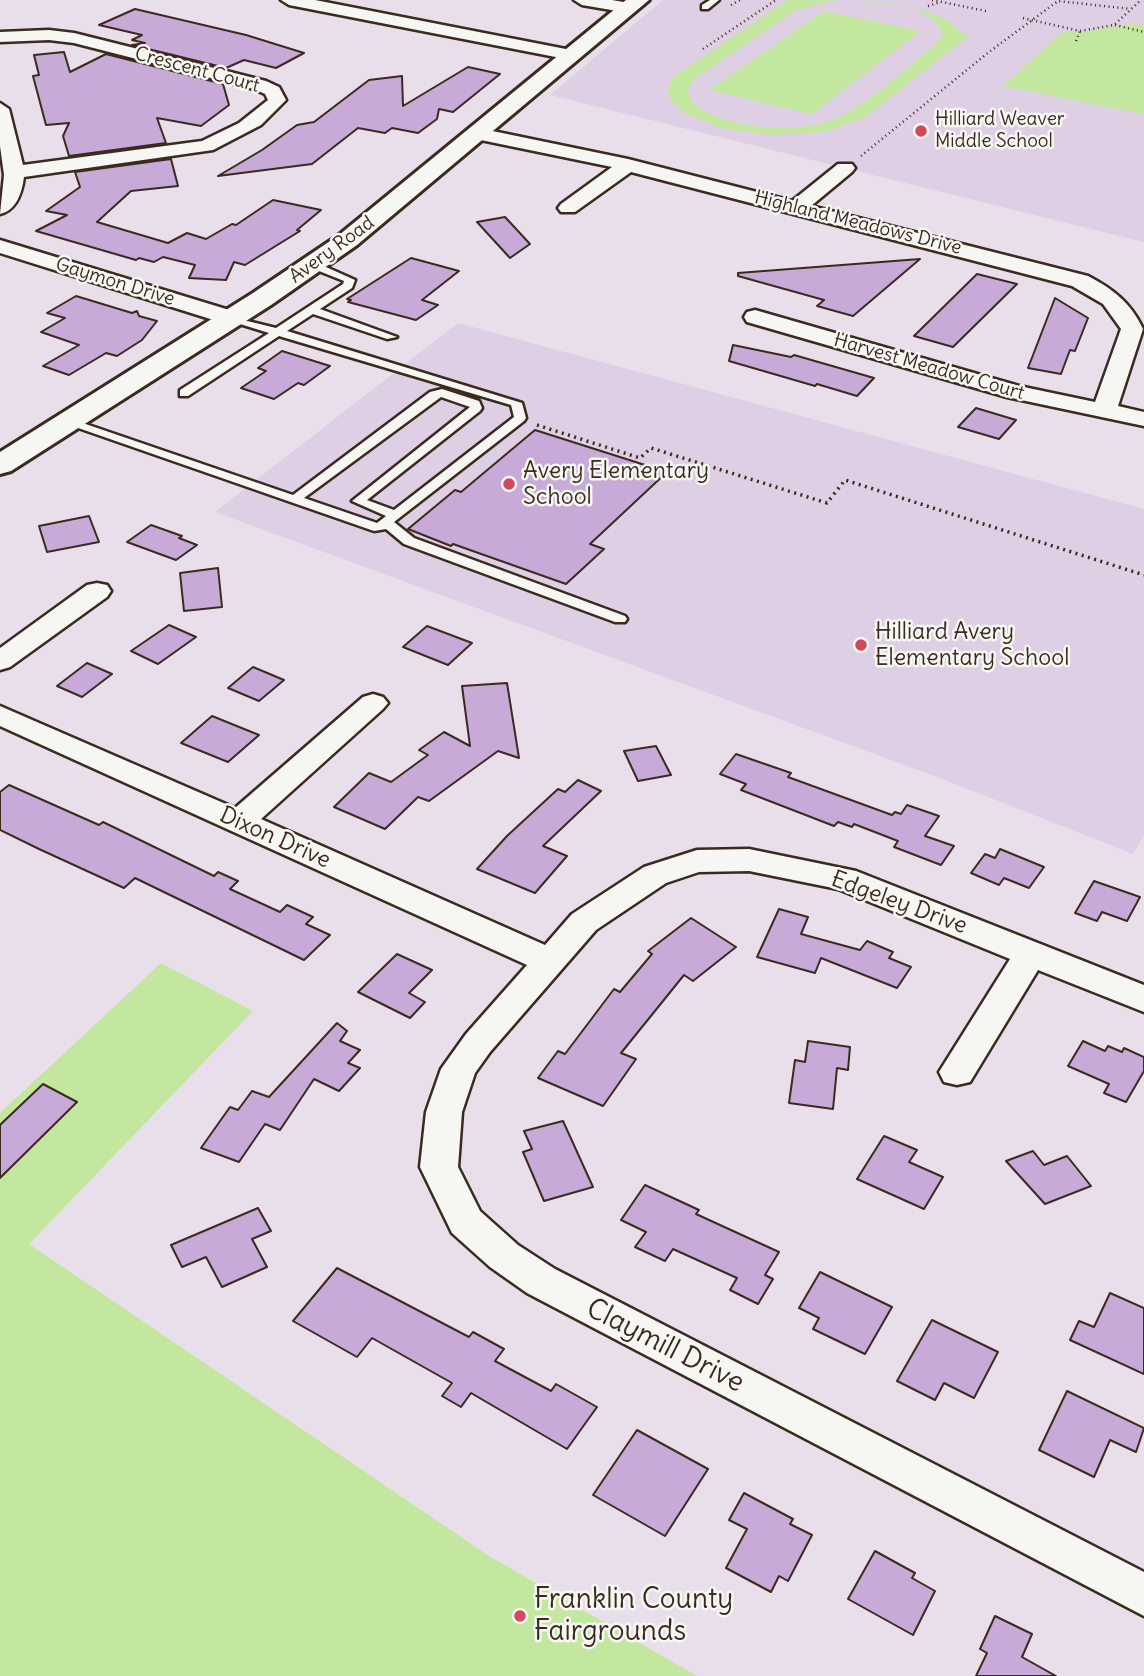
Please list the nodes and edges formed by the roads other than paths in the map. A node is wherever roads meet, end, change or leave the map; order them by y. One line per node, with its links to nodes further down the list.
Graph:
1 (289, 0): 7 (street)
2 (582, 0): 4 (street)
3 (715, 0): 5 (lane)
4 (634, 4): 7 (main road, Avery Road)
5 (705, 7)
6 (0, 37): 12 (street, Crescent Court)
7 (571, 55): 9 (main road, Avery Road)
8 (0, 109): 12 (street)
9 (478, 134): 10 (street, Highland Meadows Drive); 17 (main road, Avery Road)
10 (628, 165): 13 (street, Highland Meadows Drive); 15 (street)
11 (845, 168): 13 (street)
12 (14, 172): 14 (street)
13 (797, 207): 24 (street, Highland Meadows Drive)
14 (0, 208)
15 (568, 208)
16 (0, 246): 20 (street, Gaymon Drive)
17 (313, 265): 18 (lane); 20 (main road, Avery Road)
18 (312, 310): 21 (lane); 22 (lane)
19 (755, 317): 24 (street, Harvest Meadow Court)
20 (231, 318): 21 (lane); 26 (main road, Avery Road)
21 (279, 333): 23 (lane); 29 (lane)
22 (391, 337)
23 (184, 393)
24 (1104, 411): 25 (street, Harvest Meadow Court)
25 (1144, 419)
26 (67, 422): 27 (main road, Avery Road); 28 (lane)
27 (0, 465)
28 (295, 499): 29 (lane); 29 (lane)
29 (391, 519): 31 (lane)
30 (97, 592): 32 (street)
31 (620, 619)
32 (0, 661)
33 (373, 703): 35 (street)
34 (0, 715): 35 (street, Dixon Drive)
35 (239, 822): 37 (street, Dixon Drive)
36 (1031, 954): 37 (street, Edgeley Drive); 38 (street, Edgeley Drive); 39 (street)
37 (550, 961): 40 (street, Claymill Drive)
38 (1144, 999)
39 (957, 1072)
40 (1144, 1595)

